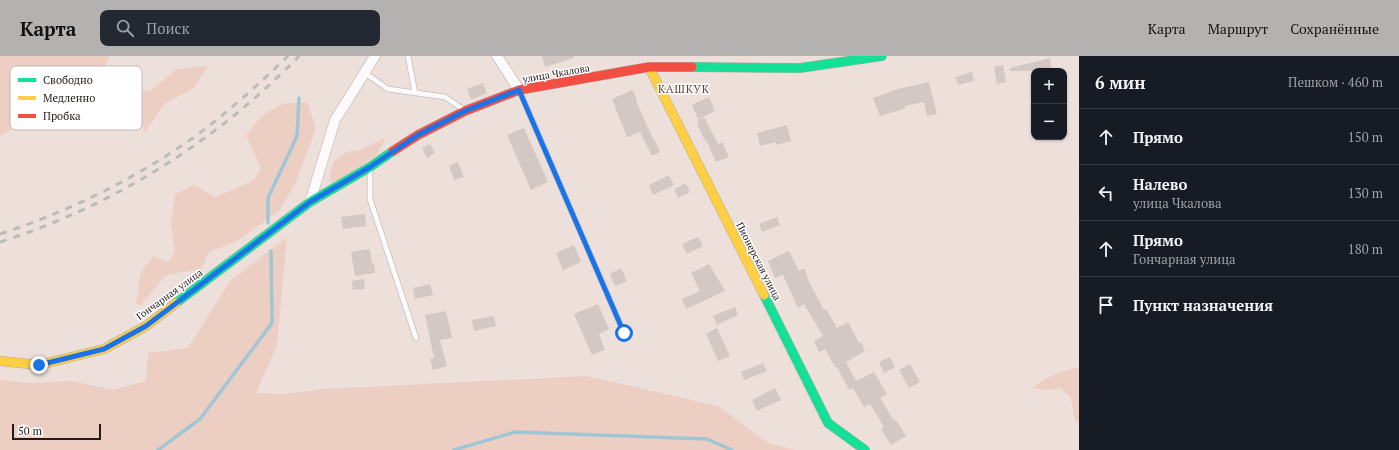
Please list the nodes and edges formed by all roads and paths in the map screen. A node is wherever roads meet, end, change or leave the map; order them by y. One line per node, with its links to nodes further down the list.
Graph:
1 (375, 56): 6 (street)
2 (408, 56): 8 (lane)
3 (497, 56): 7 (street)
4 (882, 56): 5 (street, улица Чкалова)
5 (650, 67): 7 (street, улица Чкалова); 15 (street, Пионерская улица)
6 (365, 73): 8 (lane); 11 (street)
7 (519, 90): 9 (street, улица Чкалова); 12 (lane)
8 (415, 93): 9 (lane)
9 (465, 111): 10 (street, улица Чкалова)
10 (370, 167): 11 (street, улица Чкалова); 13 (lane)
11 (310, 202): 14 (street, Гончарная улица)
12 (624, 333)
13 (416, 338)
14 (0, 361)
15 (865, 450)

